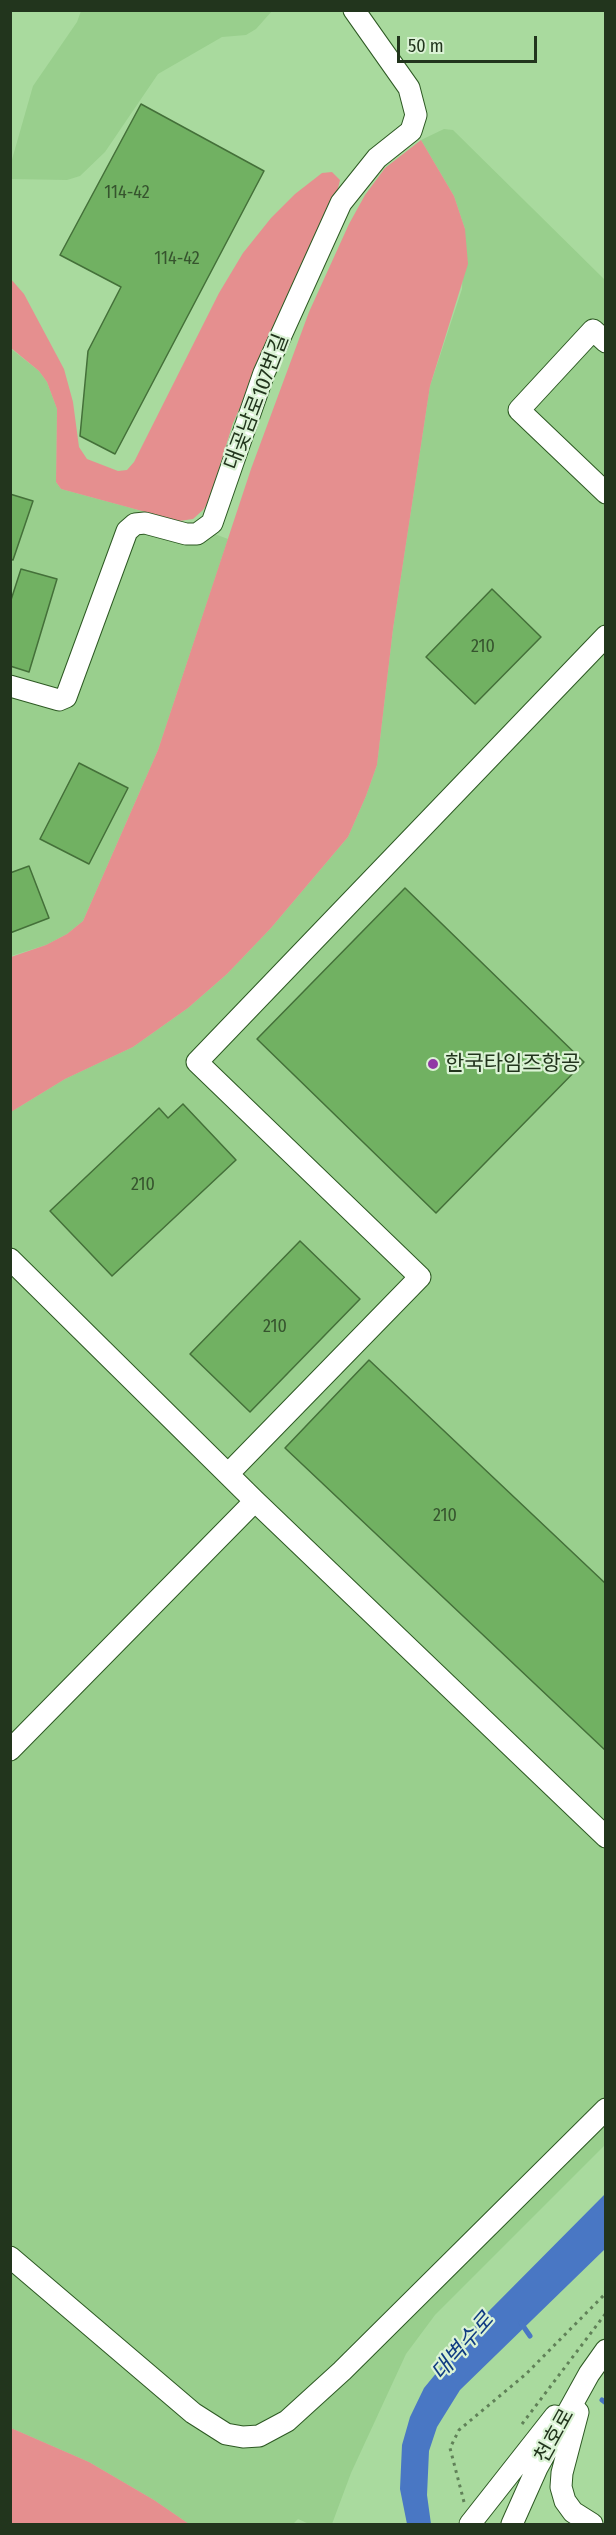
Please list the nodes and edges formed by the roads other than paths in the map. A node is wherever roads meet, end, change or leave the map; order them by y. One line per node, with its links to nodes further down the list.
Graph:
1 (354, 10): 5 (street, 대곶남로107번길)
2 (606, 342): 3 (street)
3 (606, 493)
4 (606, 636): 7 (street)
5 (10, 686)
6 (10, 1259): 7 (street)
7 (228, 1474): 8 (street)
8 (255, 1501): 9 (street); 10 (street)
9 (10, 1749)
10 (606, 1837)
11 (606, 2109): 12 (street)
12 (10, 2257)
13 (606, 2350): 14 (street, 천호로)
14 (589, 2374): 15 (street); 16 (street, 천호로); 17 (street)
15 (467, 2516)
16 (512, 2524)
17 (592, 2524)

